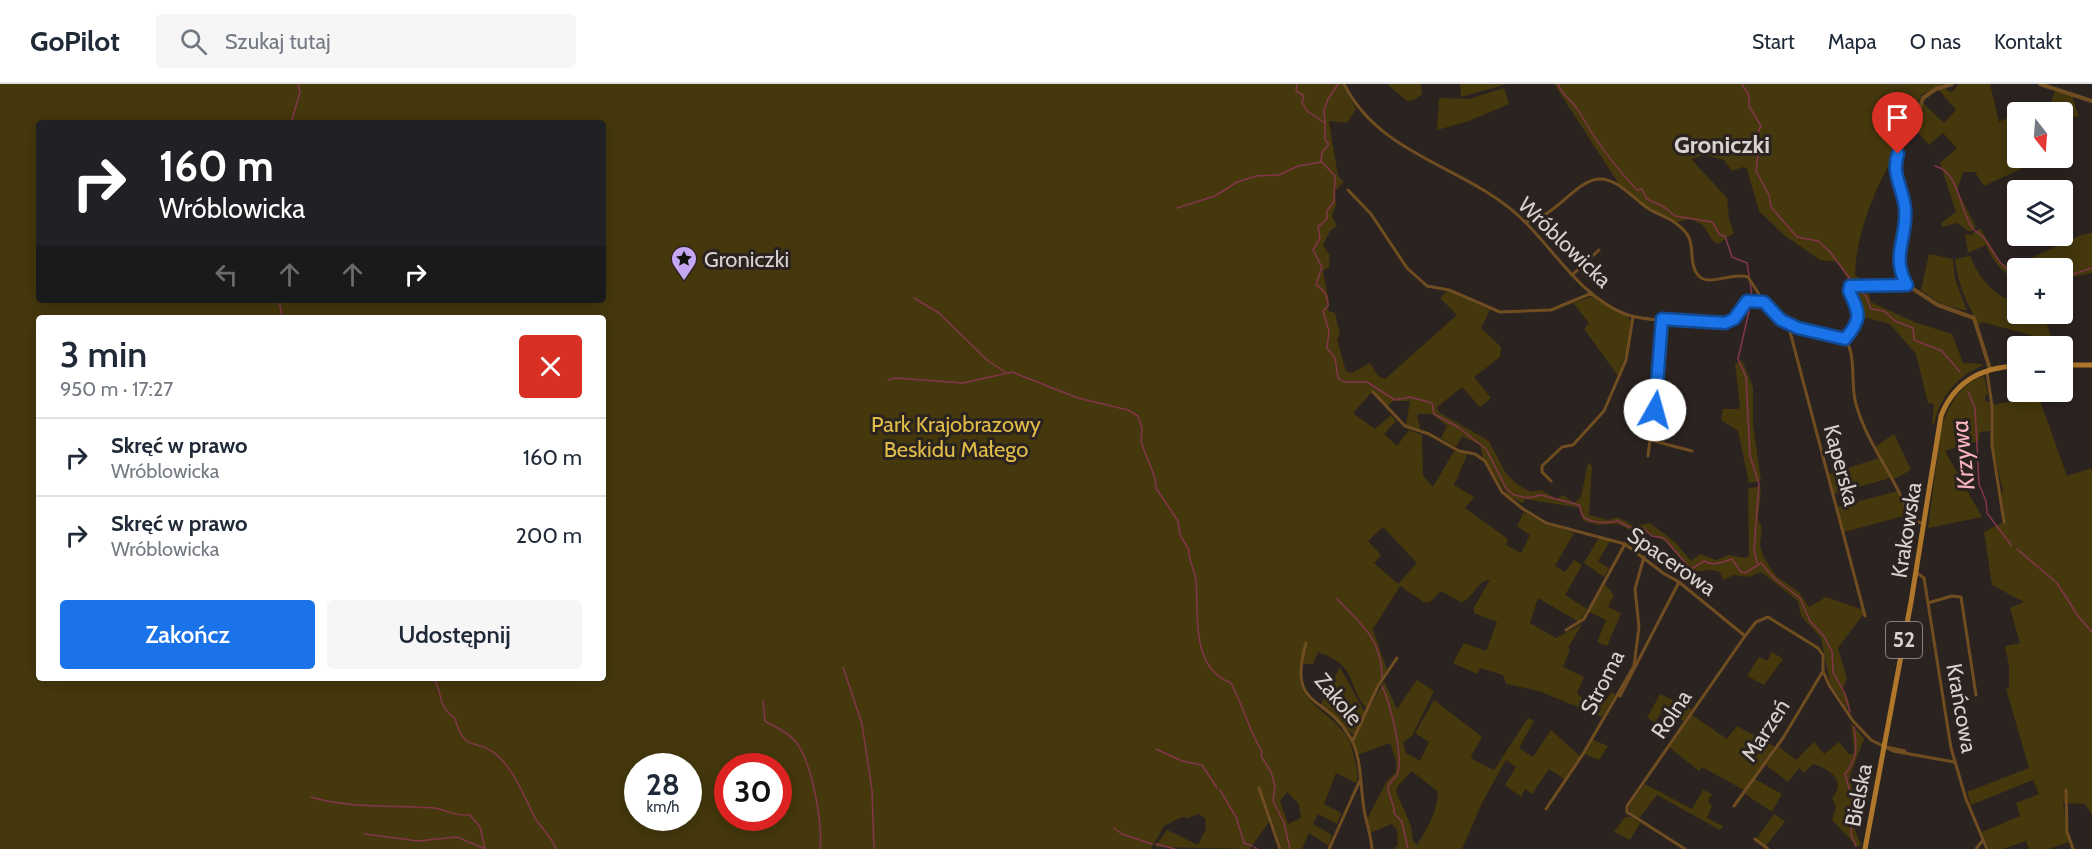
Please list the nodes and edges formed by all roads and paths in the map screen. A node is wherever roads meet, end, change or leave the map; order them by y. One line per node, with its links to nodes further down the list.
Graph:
1 (1344, 84): 6 (street, Wróblowicka)
2 (1952, 84): 9 (street)
3 (2040, 84): 4 (street)
4 (2092, 101)
5 (1348, 190): 10 (street)
6 (1525, 222): 8 (street, Wróblowicka); 11 (street)
7 (1599, 250): 8 (street)
8 (1572, 275): 10 (street, Wróblowicka)
9 (1907, 285): 15 (street); 19 (street)
10 (1592, 293): 12 (street, Wróblowicka)
11 (1764, 302): 13 (street, Wróblowicka); 14 (street)
12 (1633, 317): 13 (street, Wróblowicka); 24 (street)
13 (1662, 319): 21 (street)
14 (1788, 324): 15 (street); 32 (street, Kaperska)
15 (1845, 339): 26 (street)
16 (2092, 365): 17 (main road)
17 (2073, 366)
18 (2007, 367): 19 (main road, Krakowska / 52)
19 (1988, 369): 25 (street); 26 (main road, Krakowska / 52)
20 (1373, 392): 27 (street, Spacerowa)
21 (1650, 440): 22 (street); 23 (street)
22 (1692, 451)
23 (1648, 456)
24 (1551, 481)
25 (2004, 522)
26 (1924, 525): 29 (main road, Krakowska / 52)
27 (1625, 544): 28 (street, Spacerowa); 33 (street)
28 (1644, 557): 30 (street, Spacerowa); 47 (street, Stroma)
29 (1916, 572): 31 (street, Krańcowa); 41 (main road, Krakowska / 52)
30 (1679, 582): 34 (street, Spacerowa); 39 (street)
31 (1928, 603): 38 (street); 42 (street, Krańcowa)
32 (1865, 616)
33 (1566, 630)
34 (1745, 636): 37 (street); 53 (street, Rolna)
35 (1306, 643): 40 (street, Zakole)
36 (1397, 658): 40 (street)
37 (1823, 671): 41 (street); 46 (street, Marzeń)
38 (1976, 695)
39 (1620, 696)
40 (1352, 741): 43 (street)
41 (1884, 747): 42 (street); 55 (main road, Bielska / 52)
42 (1954, 762): 49 (street, Krańcowa)
43 (1361, 778): 51 (street); 52 (street)
44 (1259, 788): 50 (street)
45 (2066, 790): 58 (street)
46 (1734, 806)
47 (1546, 809)
48 (1755, 839): 54 (street)
49 (1983, 840): 56 (street); 57 (street, Krańcowa)
50 (1280, 849)
51 (1329, 849)
52 (1372, 849)
53 (1685, 849)
54 (1768, 849)
55 (1865, 849)
56 (1976, 849)
57 (1987, 849)
58 (2073, 849)

